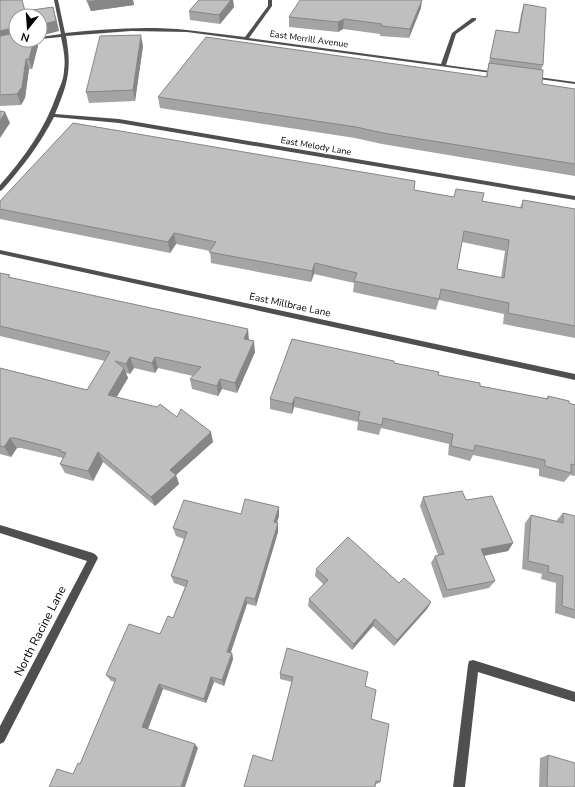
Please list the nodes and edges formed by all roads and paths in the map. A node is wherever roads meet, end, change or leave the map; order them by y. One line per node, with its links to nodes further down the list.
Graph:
1 (56, 0): 4 (street)
2 (270, 0): 6 (street)
3 (474, 19): 7 (street)
4 (63, 35): 5 (street, East Merrill Avenue); 6 (street, East Merrill Avenue); 11 (street)
5 (48, 37)
6 (246, 39): 7 (street, East Merrill Avenue)
7 (443, 65): 8 (street, East Merrill Avenue)
8 (505, 74)
9 (529, 77): 10 (street)
10 (575, 83)
11 (53, 115): 12 (street); 13 (street, East Melody Lane)
12 (0, 189)
13 (575, 198)
14 (0, 252): 15 (street, East Millbrae Lane)
15 (575, 377)
16 (0, 529): 18 (street, North Racine Lane)
17 (575, 697): 19 (street)
18 (0, 738)
19 (459, 787)

